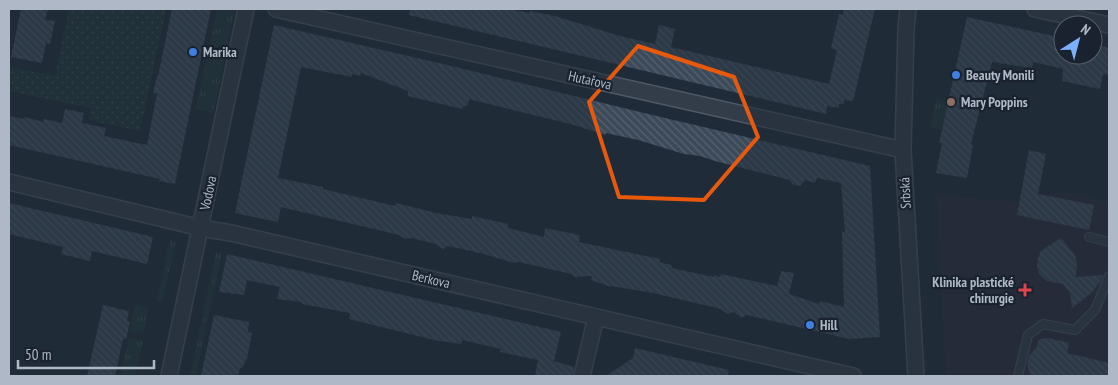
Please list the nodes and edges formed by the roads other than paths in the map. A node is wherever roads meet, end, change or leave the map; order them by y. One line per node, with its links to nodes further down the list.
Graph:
1 (246, 9): 8 (street, Vodova)
2 (276, 9): 6 (street, Hutařova)
3 (908, 9): 6 (street, Srbská)
4 (1035, 9): 5 (street)
5 (1109, 25)
6 (903, 150): 16 (street, Srbská)
7 (9, 182): 8 (street, Berkova)
8 (200, 228): 12 (street, Berkova); 13 (street, Vodova)
9 (1088, 237): 10 (lane)
10 (1109, 242)
11 (1109, 276): 17 (lane)
12 (596, 317): 14 (street); 15 (street, Berkova)
13 (169, 376)
14 (582, 376)
15 (853, 376)
16 (916, 376)
17 (1018, 376)

